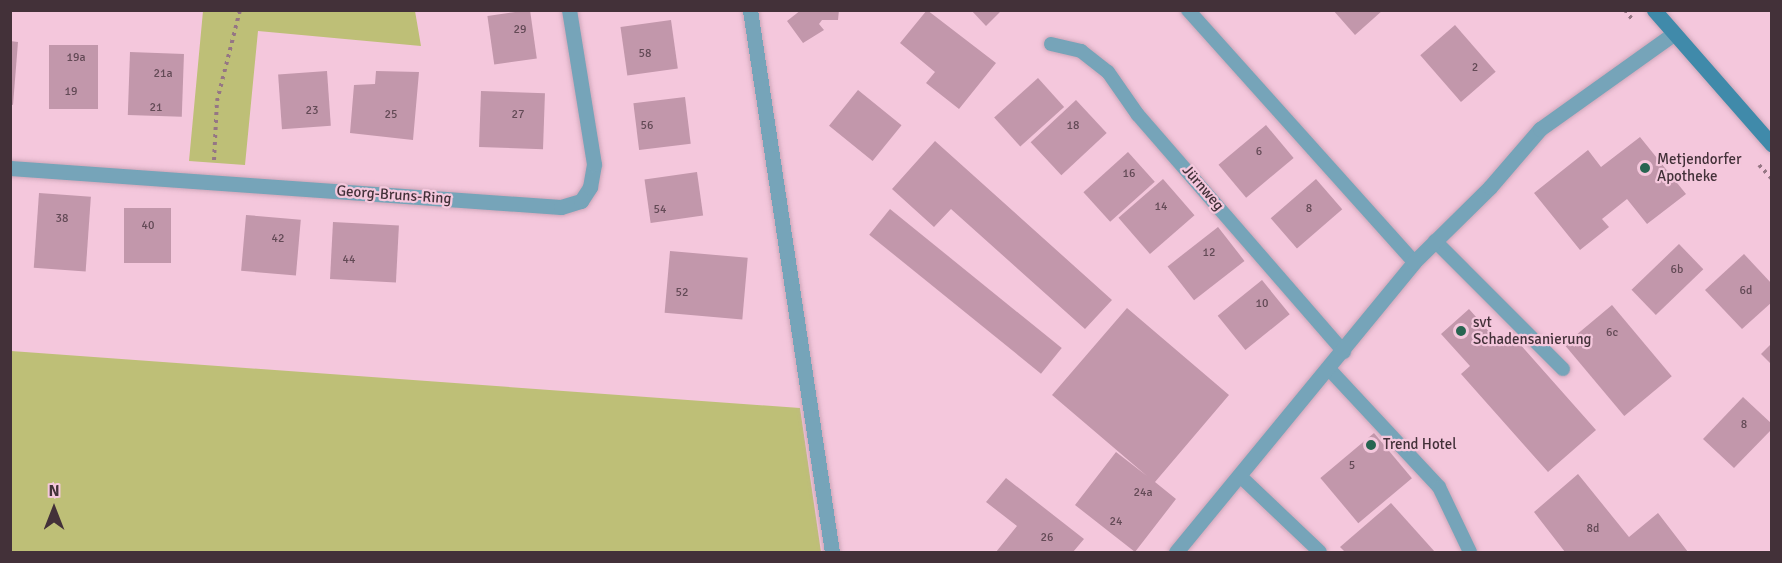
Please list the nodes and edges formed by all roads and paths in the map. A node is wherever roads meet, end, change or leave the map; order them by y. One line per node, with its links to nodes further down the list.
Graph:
1 (240, 10): 10 (path)
2 (569, 10): 10 (street, Georg-Bruns-Ring)
3 (750, 10): 17 (street)
4 (1188, 10): 12 (lane)
5 (1654, 10): 6 (main road)
6 (1673, 34): 8 (main road); 11 (street)
7 (1051, 44): 13 (lane, Jürnweg)
8 (1772, 145)
9 (10, 168): 10 (street, Georg-Bruns-Ring)
10 (213, 182)
11 (1435, 241): 12 (street); 15 (lane)
12 (1414, 262): 13 (street)
13 (1344, 352): 14 (street)
14 (1329, 369): 16 (street); 20 (lane)
15 (1563, 369)
16 (1240, 476): 18 (street); 19 (lane)
17 (832, 552)
18 (1176, 552)
19 (1320, 552)
20 (1470, 552)

